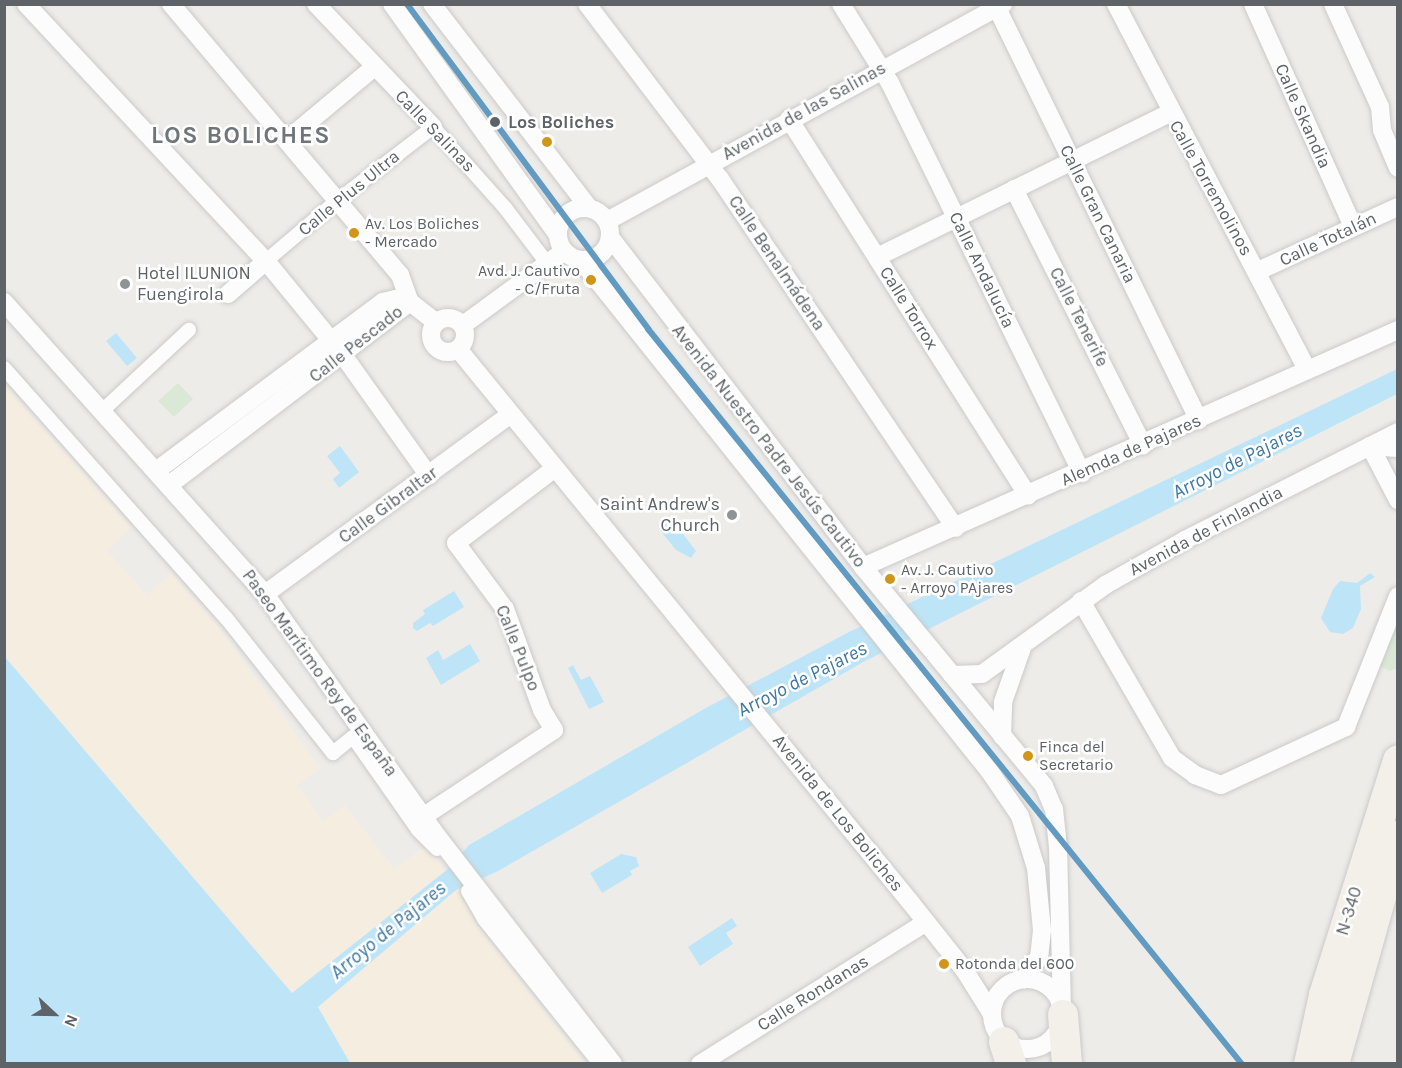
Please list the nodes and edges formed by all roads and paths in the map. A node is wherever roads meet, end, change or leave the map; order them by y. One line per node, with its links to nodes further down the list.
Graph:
1 (26, 4): 31 (street)
2 (171, 4): 17 (street)
3 (316, 4): 12 (street, Calle Salinas)
4 (392, 4): 28 (street)
5 (432, 4): 24 (street)
6 (587, 4): 19 (street, Calle Benalmádena)
7 (841, 4): 13 (street, Calle Andalucía)
8 (1116, 4): 14 (street, Calle Torremolinos)
9 (1253, 4): 26 (street, Calle Skandia)
10 (1333, 4): 20 (street)
11 (1000, 6): 13 (street, Avenida de las Salinas); 18 (street, Calle Gran Canaria)
12 (373, 68): 16 (street, Calle Salinas); 17 (street)
13 (879, 70): 15 (street, Avenida de las Salinas); 25 (street, Calle Andalucía)
14 (1170, 113): 18 (street); 33 (street, Calle Torremolinos)
15 (789, 119): 19 (street, Avenida de las Salinas); 29 (street, Calle Torrox)
16 (434, 127): 22 (street, Calle Plus Ultra); 32 (street, Calle Salinas)
17 (287, 141): 22 (street)
18 (1072, 161): 21 (street); 47 (street, Calle Gran Canaria)
19 (708, 163): 27 (street, Avenida de las Salinas); 59 (street, Calle Benalmádena)
20 (1398, 168)
21 (1014, 189): 25 (street); 49 (street, Calle Tenerife)
22 (338, 200): 31 (street, Calle Plus Ultra); 36 (street)
23 (1398, 207): 26 (street, Calle Totalán)
24 (589, 208): 27 (street); 28 (street)
25 (956, 218): 29 (street); 54 (street, Calle Andalucía)
26 (1353, 227): 33 (street, Calle Totalán)
27 (608, 229): 30 (street); 60 (street, Avenida Nuestro Padre Jesús Cautivo)
28 (561, 243): 30 (street); 32 (street)
29 (877, 257): 57 (street, Calle Torrox)
30 (581, 260): 74 (street, Avenida Nuestro Padre Jesús Cautivo)
31 (266, 261): 34 (street); 41 (street)
32 (547, 263): 38 (street)
33 (1258, 271): 44 (street, Calle Torremolinos)
34 (228, 294)
35 (4, 302): 45 (street, Paseo Marítimo Rey de España)
36 (410, 302): 37 (street); 41 (street, Calle Pescado)
37 (436, 322): 38 (street); 42 (street)
38 (463, 325): 42 (street)
39 (189, 330): 45 (street)
40 (1398, 330): 44 (street, Alemda de Pajares)
41 (338, 348): 53 (street, Calle Pescado); 55 (street); 56 (street, Calle Pescado)
42 (458, 349): 46 (street, Avenida de Los Boliches)
43 (4, 368): 69 (street)
44 (1307, 370): 47 (street, Alemda de Pajares)
45 (102, 411): 53 (street, Paseo Marítimo Rey de España)
46 (510, 415): 52 (street, Avenida de Los Boliches); 55 (street, Calle Gibraltar)
47 (1199, 420): 49 (street, Alemda de Pajares)
48 (1398, 432): 50 (street, Avenida de Finlandia)
49 (1143, 445): 54 (street, Alemda de Pajares)
50 (1370, 446): 51 (street); 58 (street); 63 (street, Avenida de Finlandia)
51 (1398, 448)
52 (554, 469): 68 (street, Calle Pulpo); 72 (street, Avenida de Los Boliches)
53 (156, 471): 56 (street, Paseo Marítimo Rey de España)
54 (1082, 472): 57 (street, Alemda de Pajares)
55 (429, 476): 61 (street, Calle Gibraltar)
56 (169, 485): 61 (street, Paseo Marítimo Rey de España)
57 (1028, 496): 59 (street, Alemda de Pajares)
58 (1398, 500)
59 (955, 528): 60 (street, Alemda de Pajares)
60 (863, 567): 65 (street, Avenida Nuestro Padre Jesús Cautivo)
61 (265, 594): 68 (street, Paseo Marítimo Rey de España)
62 (1398, 596): 63 (street)
63 (1081, 601): 64 (street, Avenida de Finlandia)
64 (1023, 645): 65 (street, Avenida de Finlandia); 66 (street)
65 (952, 675): 66 (street, Avenida Nuestro Padre Jesús Cautivo)
66 (1002, 736): 76 (street, Avenida Nuestro Padre Jesús Cautivo)
67 (1398, 760): 83 (main road, N-340)
68 (424, 816): 69 (street, Paseo Marítimo Rey de España)
69 (431, 834): 71 (street, Paseo Marítimo Rey de España)
70 (1398, 836): 84 (main road, N-340)
71 (484, 903): 79 (street); 80 (street, Paseo Marítimo Rey de España)
72 (926, 922): 73 (street, Avenida de Los Boliches); 81 (street, Calle Rondanas)
73 (965, 971): 75 (street, Avenida de Los Boliches); 77 (street, Avenida de Los Boliches)
74 (1024, 979): 75 (street); 76 (street)
75 (1002, 989): 77 (street)
76 (1062, 1010): 78 (street); 82 (main road)
77 (992, 1014): 78 (street)
78 (1008, 1053)
79 (600, 1064)
80 (613, 1064)
81 (700, 1064)
82 (1067, 1064)
83 (1309, 1064)
84 (1334, 1064)

